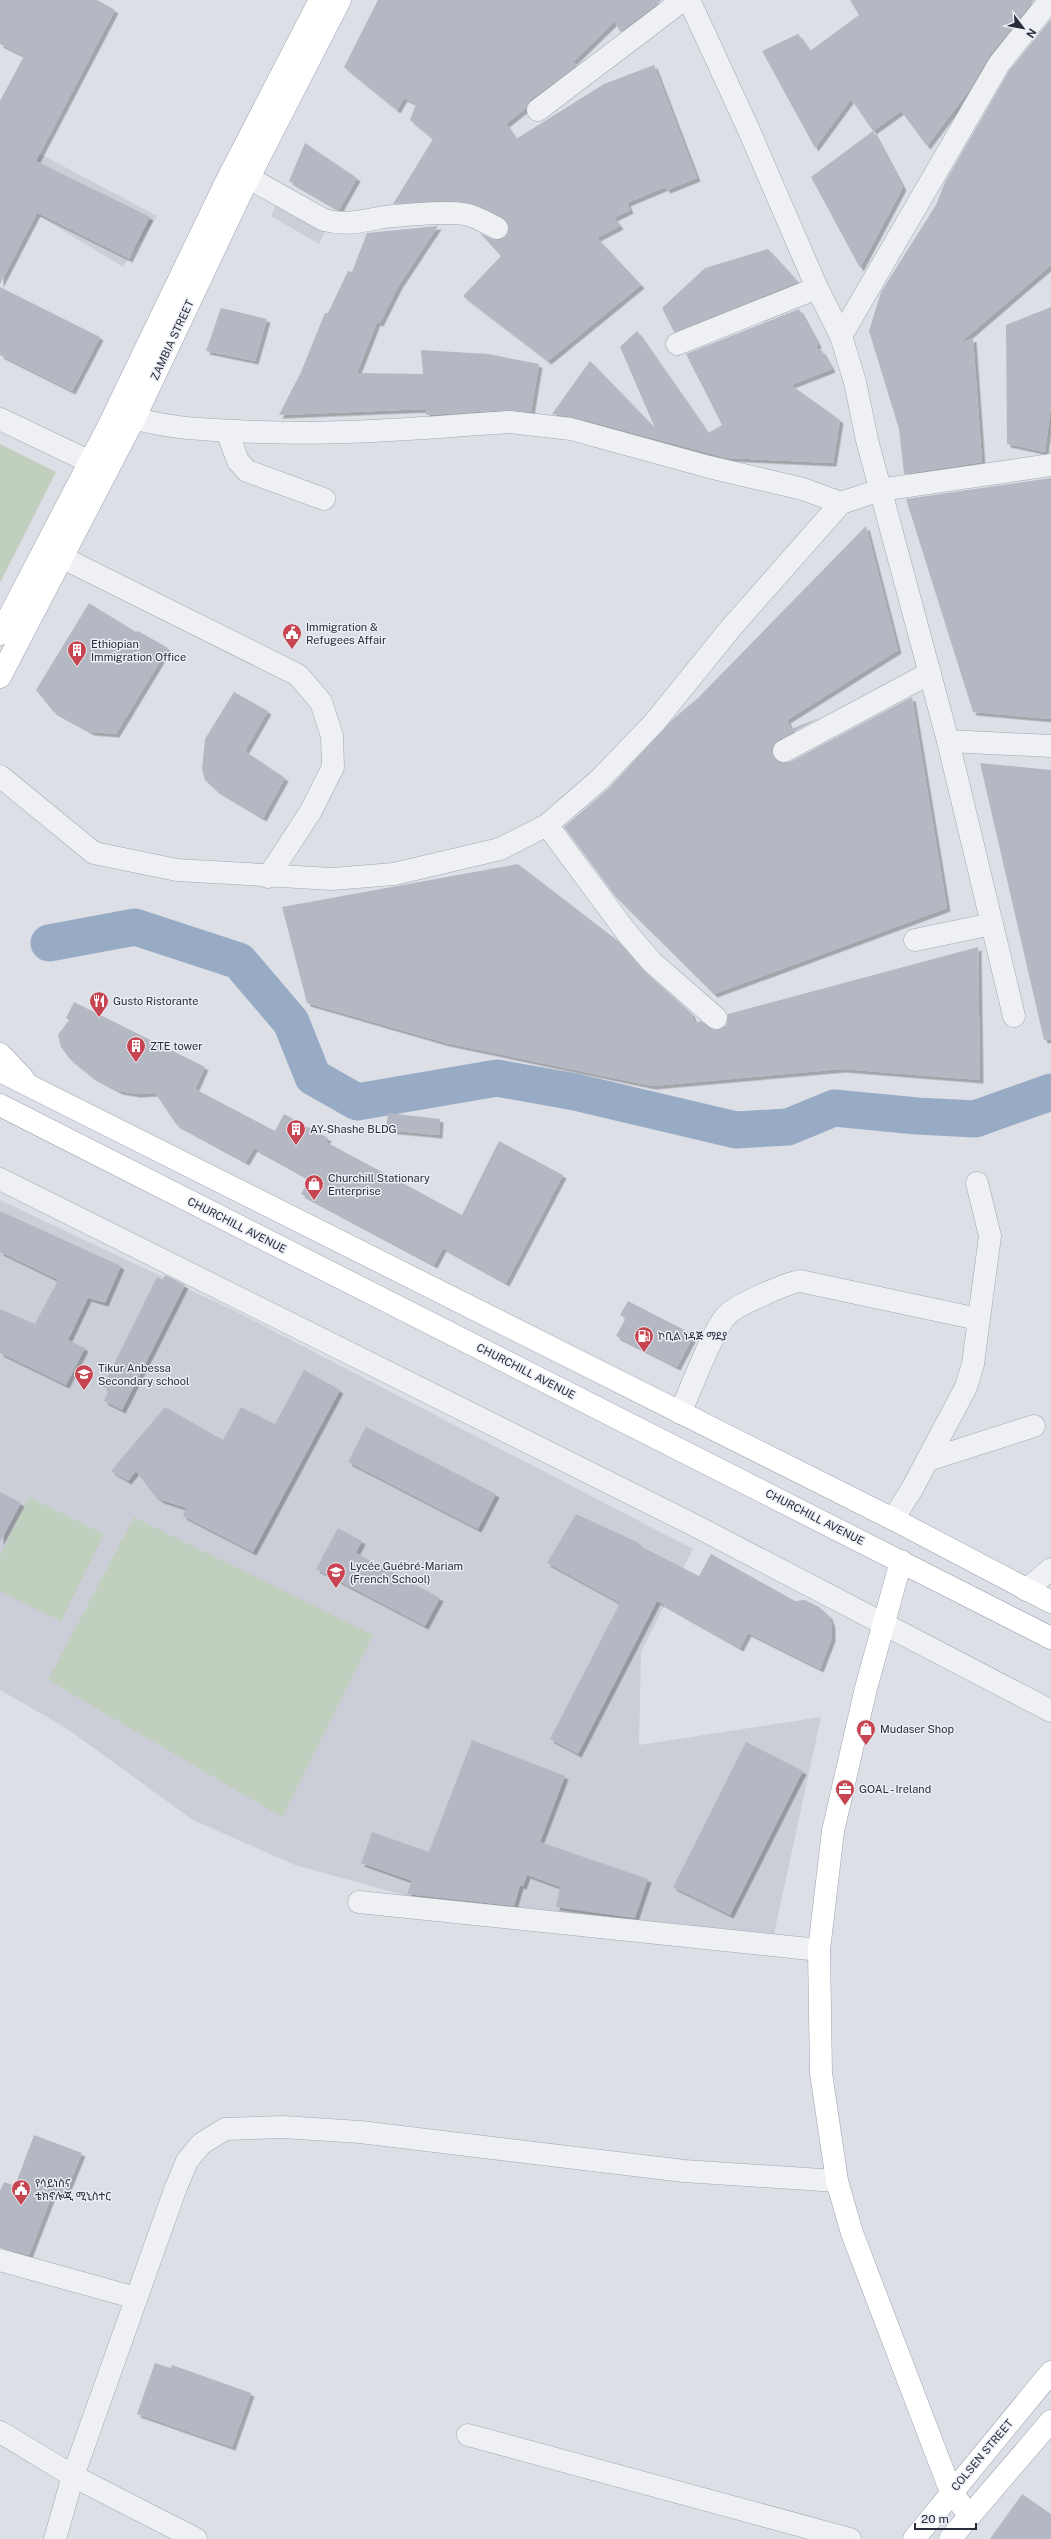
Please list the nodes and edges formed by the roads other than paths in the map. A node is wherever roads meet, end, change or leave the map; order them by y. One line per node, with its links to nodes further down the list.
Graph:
1 (320, 0): 7 (main road, ZAMBIA STREET)
2 (340, 0): 7 (main road, ZAMBIA STREET)
3 (683, 0): 6 (street)
4 (689, 0): 9 (street)
5 (1050, 0): 10 (street)
6 (538, 110)
7 (241, 174): 8 (street); 12 (main road, ZAMBIA STREET)
8 (497, 228)
9 (817, 288): 10 (street); 11 (street)
10 (841, 336): 17 (street)
11 (677, 344)
12 (125, 416): 14 (street); 15 (main road, ZAMBIA STREET)
13 (0, 419): 15 (street)
14 (228, 431): 18 (street); 19 (street)
15 (98, 465): 20 (main road, ZAMBIA STREET)
16 (1051, 465): 17 (street)
17 (880, 490): 19 (street); 22 (street)
18 (324, 499)
19 (842, 503): 28 (street)
20 (54, 552): 21 (main road, ZAMBIA STREET); 23 (main road, ZAMBIA STREET); 29 (street)
21 (0, 634)
22 (930, 673): 24 (street); 26 (street)
23 (0, 677)
24 (948, 741): 25 (street); 30 (street)
25 (1051, 746)
26 (784, 751)
27 (0, 776): 29 (street)
28 (547, 826): 29 (street); 33 (street)
29 (268, 877)
30 (992, 924): 31 (street); 32 (street)
31 (915, 940)
32 (1014, 1016)
33 (716, 1018)
34 (0, 1054): 36 (main road)
35 (0, 1071): 36 (main road)
36 (31, 1087): 41 (main road)
37 (0, 1105): 45 (main road, CHURCHILL AVENUE)
38 (0, 1179): 49 (street)
39 (977, 1183): 40 (street)
40 (978, 1320): 41 (street); 43 (street)
41 (680, 1413): 44 (main road)
42 (1034, 1426): 43 (street)
43 (928, 1460): 44 (street)
44 (893, 1519): 47 (main road)
45 (901, 1561): 49 (main road); 50 (main road, CHURCHILL AVENUE)
46 (1051, 1569): 47 (street)
47 (1026, 1590): 48 (main road)
48 (1051, 1602)
49 (883, 1623): 51 (street); 53 (main road)
50 (1051, 1638)
51 (1051, 1711)
52 (359, 1902): 53 (street)
53 (819, 1950): 54 (main road)
54 (837, 2181): 56 (street); 62 (main road)
55 (0, 2260): 56 (street)
56 (136, 2298): 61 (street)
57 (1051, 2372): 62 (main road, COLSEN STREET)
58 (1051, 2421): 63 (main road)
59 (0, 2432): 61 (street)
60 (468, 2435): 66 (street)
61 (73, 2476): 64 (street); 65 (street)
62 (951, 2492): 63 (main road); 67 (main road, COLSEN STREET)
63 (970, 2516): 68 (main road)
64 (55, 2539)
65 (196, 2539)
66 (850, 2539)
67 (914, 2539)
68 (950, 2539)

